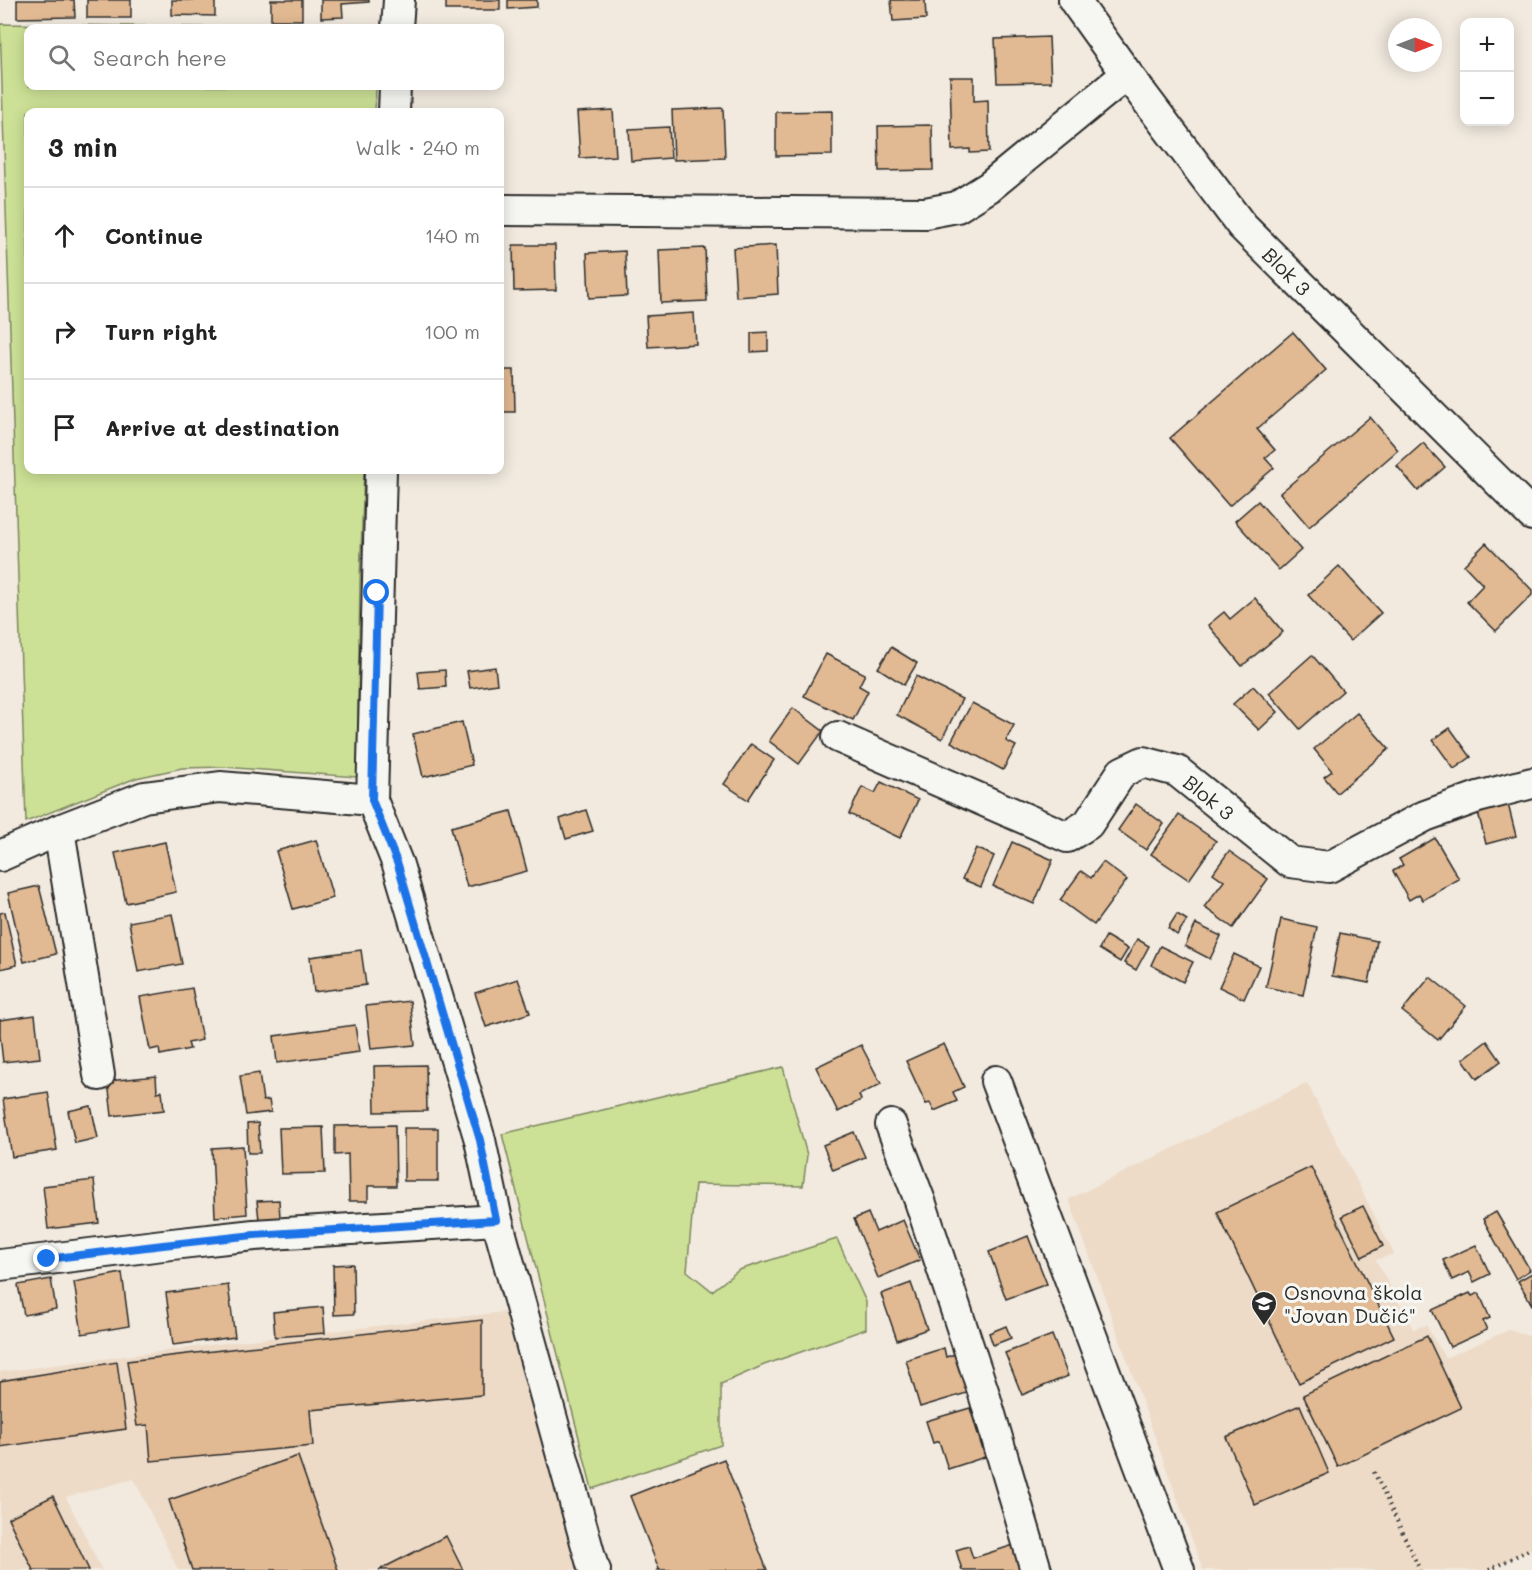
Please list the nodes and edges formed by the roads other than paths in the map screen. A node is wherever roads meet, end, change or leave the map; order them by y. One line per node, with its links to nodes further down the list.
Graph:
1 (399, 0): 3 (street)
2 (1074, 0): 4 (street, Blok 3)
3 (398, 24)
4 (1127, 74): 7 (street); 9 (street, Blok 3)
5 (395, 90): 6 (street)
6 (394, 108)
7 (504, 210)
8 (381, 474): 12 (street)
9 (1532, 515)
10 (838, 737): 11 (street, Blok 3)
11 (1532, 783)
12 (372, 800): 13 (street); 18 (street)
13 (59, 830): 14 (street); 15 (street)
14 (0, 856)
15 (99, 1075)
16 (996, 1081): 22 (street)
17 (891, 1125): 21 (street)
18 (496, 1220): 19 (street); 20 (street)
19 (0, 1265)
20 (595, 1570)
21 (1036, 1570)
22 (1179, 1570)

